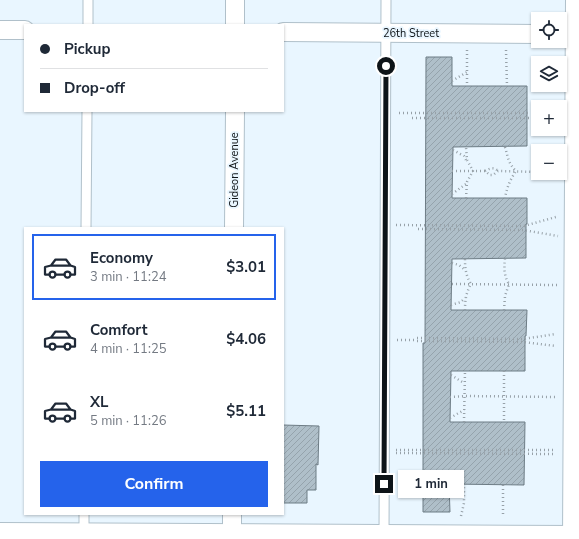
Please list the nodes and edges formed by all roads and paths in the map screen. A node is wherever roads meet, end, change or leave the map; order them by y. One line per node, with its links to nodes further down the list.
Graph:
1 (88, 0): 5 (lane)
2 (235, 0): 6 (street)
3 (386, 0): 10 (lane)
4 (575, 0): 12 (street)
5 (88, 24)
6 (235, 24)
7 (0, 30): 8 (street)
8 (24, 30)
9 (284, 32): 10 (street, 26th Street)
10 (386, 33): 11 (street, 26th Street); 21 (lane)
11 (531, 34)
12 (568, 34): 61 (street)
13 (467, 50): 15 (path)
14 (506, 50): 18 (path)
15 (467, 72): 16 (path); 17 (path)
16 (452, 81)
17 (467, 86)
18 (507, 86)
19 (87, 112): 41 (lane)
20 (235, 112): 42 (street, Gideon Avenue)
21 (385, 113): 22 (path); 40 (lane)
22 (531, 113)
23 (412, 118): 24 (path)
24 (531, 118)
25 (466, 147): 28 (path)
26 (504, 147): 33 (path)
27 (453, 150): 28 (path)
28 (467, 160): 30 (path)
29 (452, 171): 30 (path)
30 (473, 171): 31 (path); 35 (path)
31 (485, 171): 32 (path); 32 (path)
32 (498, 171): 33 (path)
33 (516, 171): 34 (path); 38 (path)
34 (531, 172)
35 (467, 183): 36 (path); 37 (path)
36 (452, 194)
37 (466, 198)
38 (505, 198)
39 (559, 216): 40 (path)
40 (385, 226): 58 (lane)
41 (86, 227)
42 (234, 227)
43 (418, 229): 44 (path)
44 (559, 236)
45 (465, 259): 48 (path)
46 (505, 259): 51 (path)
47 (452, 263): 48 (path)
48 (465, 271): 50 (path)
49 (452, 284): 50 (path)
50 (471, 284): 51 (path); 53 (path)
51 (509, 284): 52 (path); 56 (path)
52 (558, 284)
53 (465, 298): 54 (path); 55 (path)
54 (452, 305)
55 (465, 310)
56 (504, 310)
57 (558, 333): 59 (path)
58 (385, 340): 59 (path); 74 (lane)
59 (417, 340): 60 (path)
60 (558, 346)
61 (576, 367): 78 (street)
62 (465, 371): 65 (path)
63 (504, 371): 68 (path)
64 (451, 375): 65 (path)
65 (465, 383): 66 (path)
66 (465, 396): 67 (path); 68 (path); 70 (path)
67 (450, 397)
68 (504, 397): 69 (path); 73 (path)
69 (557, 397)
70 (464, 410): 71 (path); 72 (path)
71 (450, 418)
72 (464, 422)
73 (504, 422)
74 (384, 451): 75 (path); 87 (lane)
75 (557, 452)
76 (464, 484): 80 (path)
77 (503, 485): 83 (path)
78 (576, 485): 88 (street)
79 (449, 487): 80 (path)
80 (464, 494): 82 (path)
81 (232, 515): 86 (street)
82 (461, 516)
83 (503, 516)
84 (84, 529): 85 (street); 86 (street)
85 (0, 534)
86 (232, 537): 87 (street)
87 (384, 538): 88 (street)
88 (574, 538)

